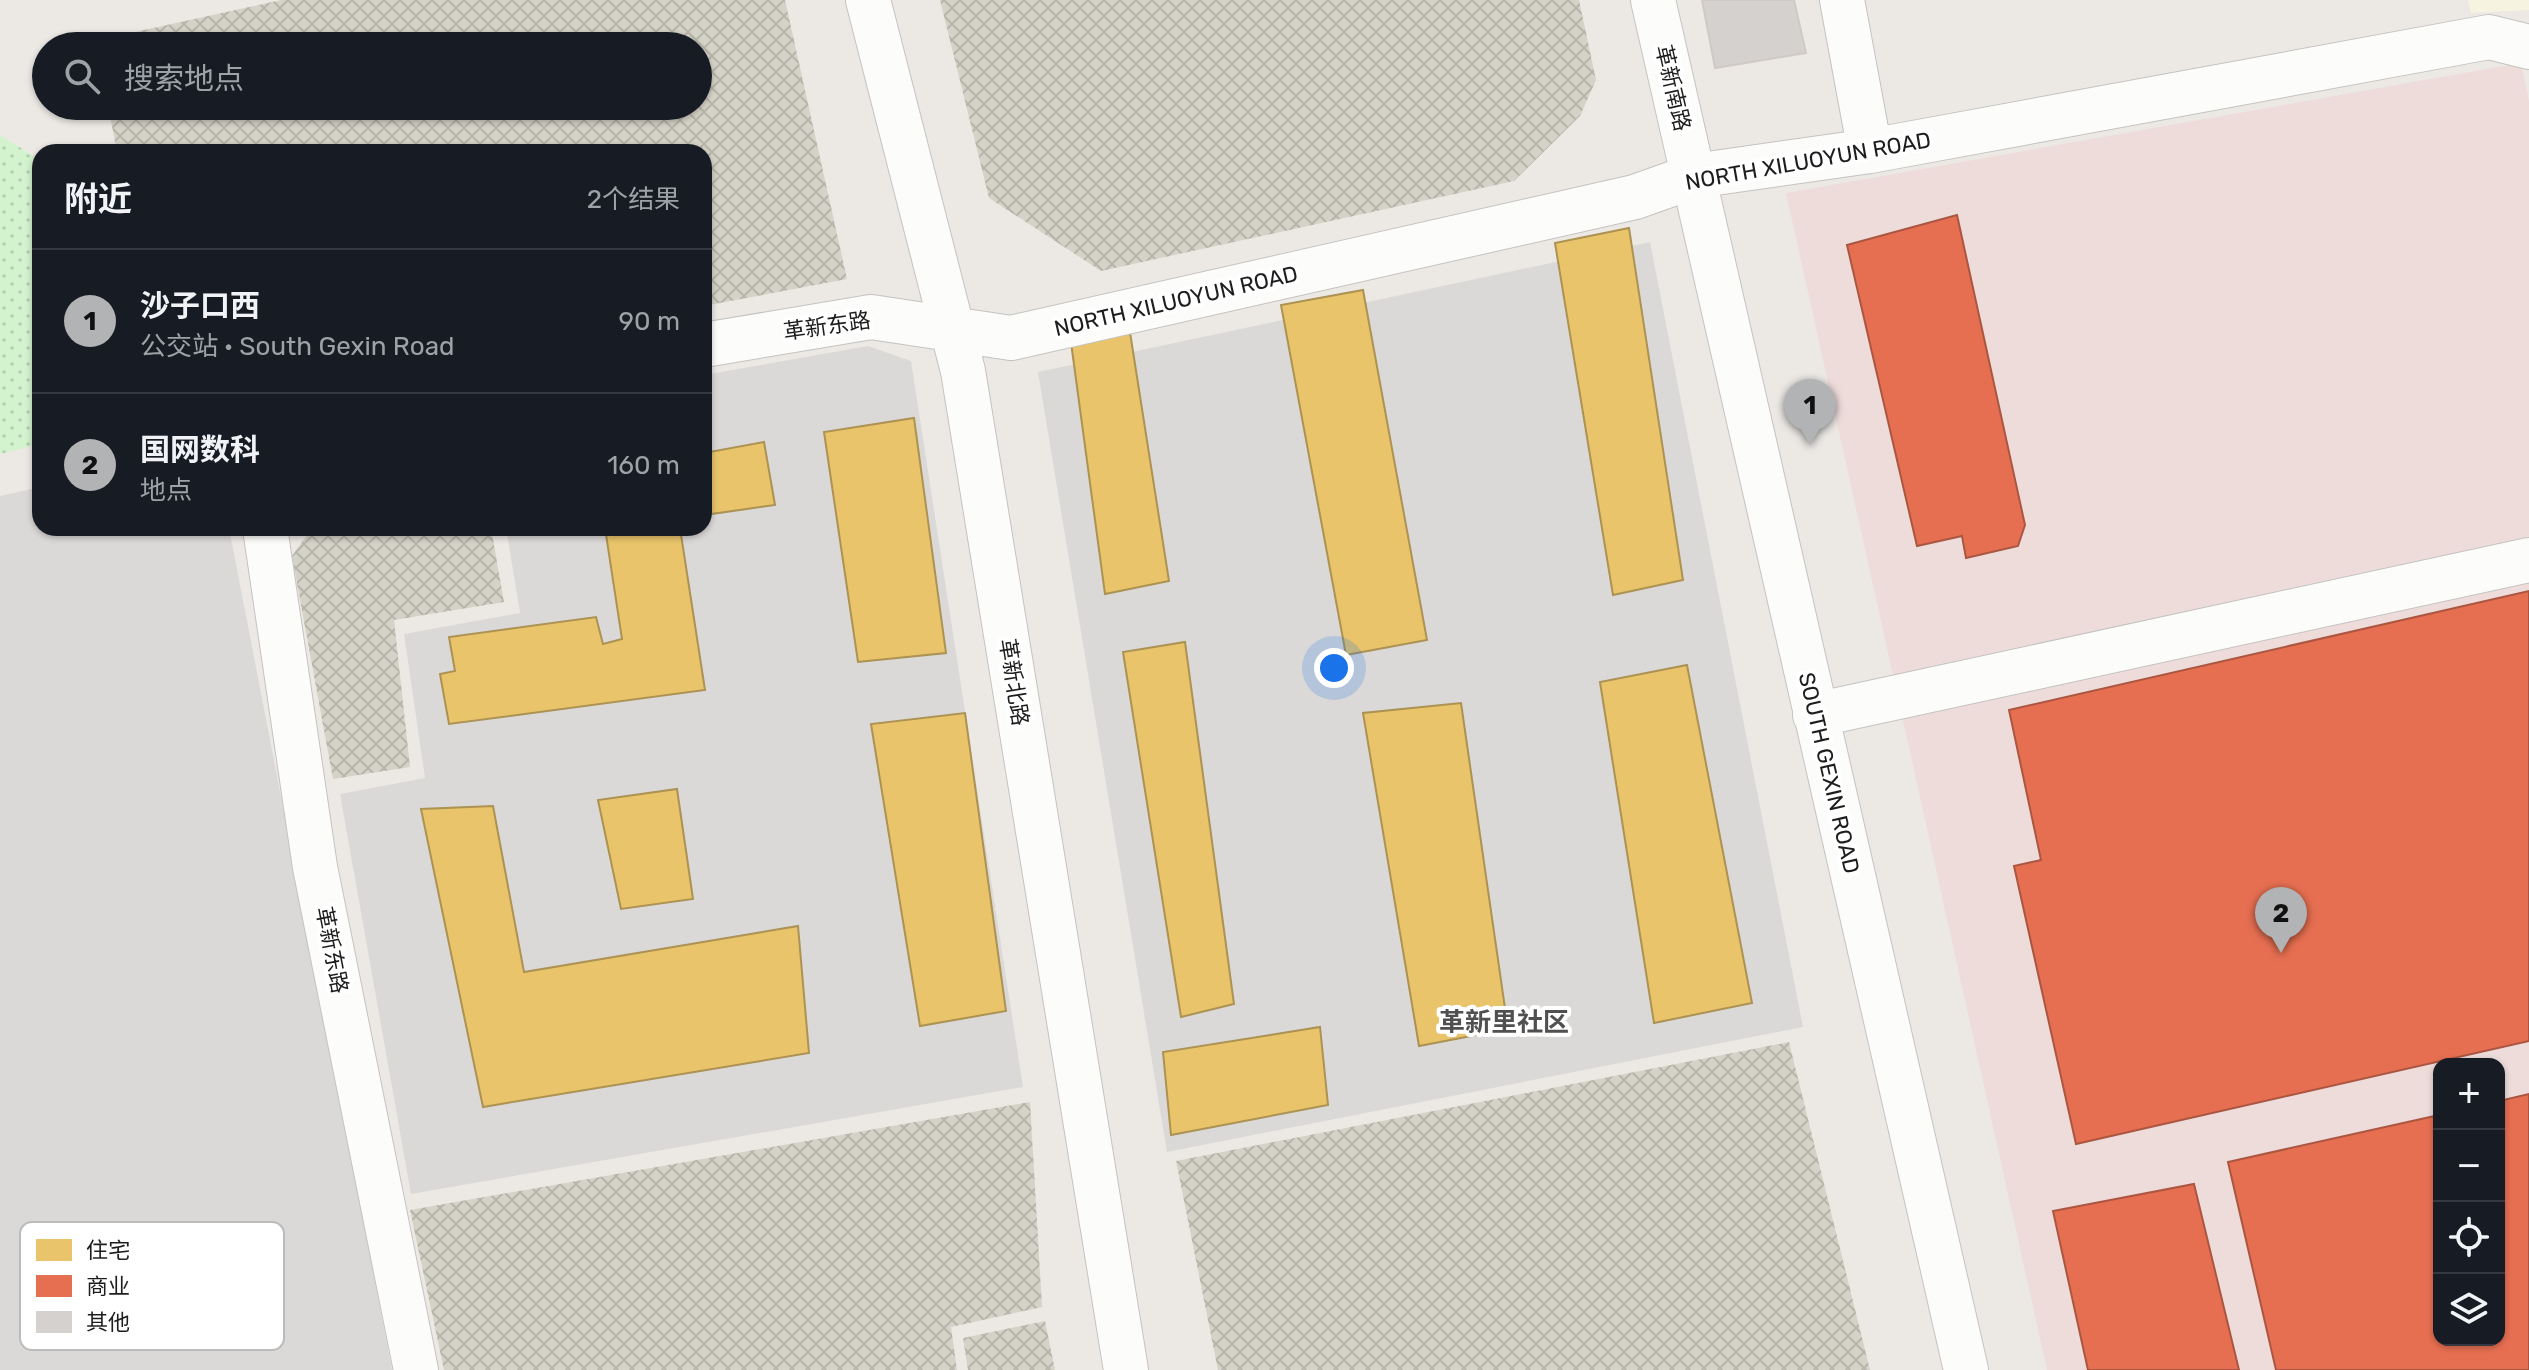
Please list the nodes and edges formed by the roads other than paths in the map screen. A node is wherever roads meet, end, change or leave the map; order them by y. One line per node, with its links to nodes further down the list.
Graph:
1 (868, 0): 7 (street, 革新北路)
2 (1653, 0): 6 (street, 革新南路)
3 (1842, 0): 5 (street)
4 (2529, 47): 5 (street, NORTH XILUOYUN ROAD)
5 (1870, 151): 6 (street, NORTH XILUOYUN ROAD)
6 (1694, 176): 7 (street, NORTH XILUOYUN ROAD); 11 (street, SOUTH GEXIN ROAD)
7 (950, 329): 8 (street, 革新东路); 13 (street, 革新北路)
8 (712, 344)
9 (266, 536): 12 (street, 革新东路)
10 (2529, 560): 11 (street)
11 (1815, 715): 14 (street, SOUTH GEXIN ROAD)
12 (416, 1370)
13 (1126, 1370)
14 (1966, 1370)

